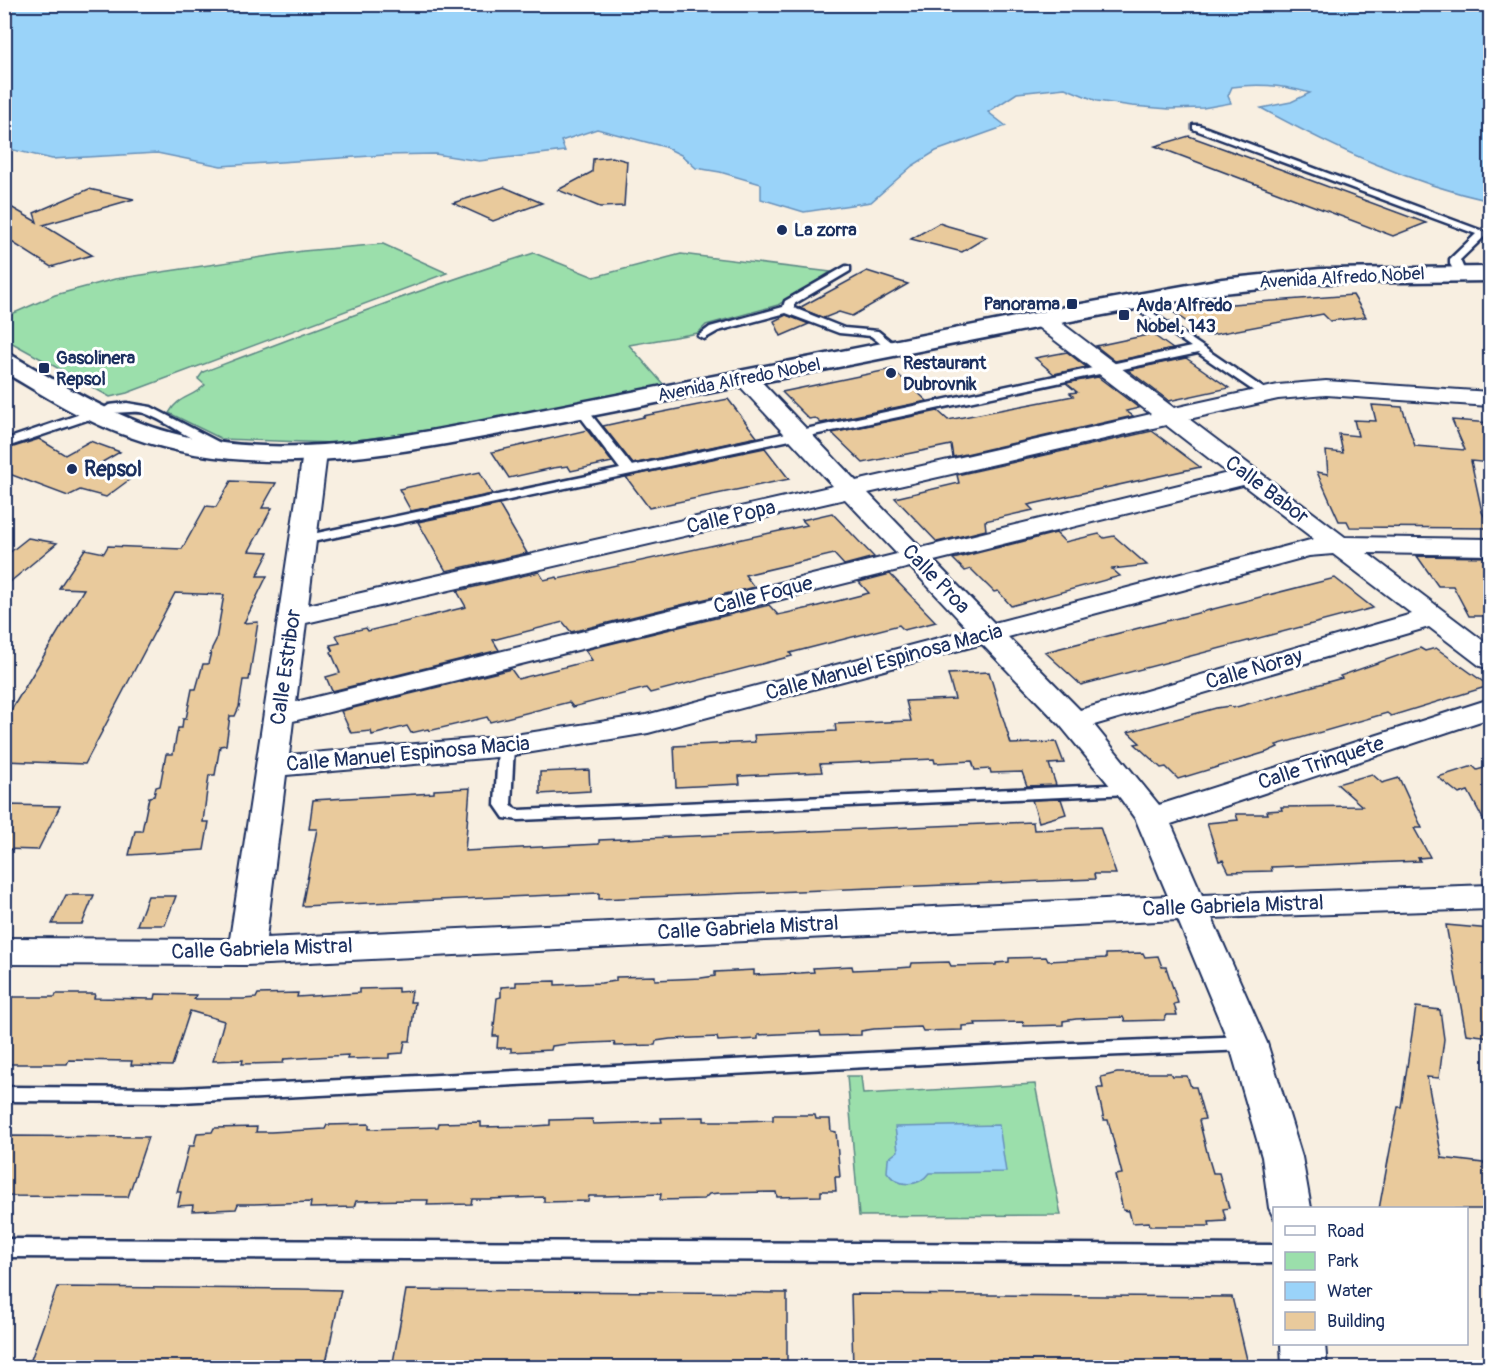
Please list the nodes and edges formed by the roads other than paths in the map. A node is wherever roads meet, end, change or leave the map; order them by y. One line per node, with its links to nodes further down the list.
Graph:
1 (1196, 127): 3 (lane)
2 (846, 269): 6 (lane)
3 (1461, 274): 4 (main road, Avenida Alfredo Nobel); 5 (main road, Avenida Alfredo Nobel)
4 (1491, 274)
5 (1134, 303): 7 (main road, Avenida Alfredo Nobel); 9 (lane)
6 (788, 309): 8 (lane); 10 (lane)
7 (1043, 321): 10 (main road, Avenida Alfredo Nobel); 12 (street, Calle Babor)
8 (704, 336)
9 (1199, 349): 12 (lane); 14 (lane)
10 (895, 350): 13 (main road, Avenida Alfredo Nobel)
11 (4, 361): 16 (main road, Avenida Alfredo Nobel)
12 (1106, 369): 18 (street, Calle Babor); 19 (lane)
13 (746, 379): 17 (main road, Avenida Alfredo Nobel); 19 (street, Calle Proa)
14 (1265, 394): 15 (street, Calle Popa); 18 (street, Calle Popa)
15 (1491, 399)
16 (102, 411): 20 (lane); 21 (main road, Avenida Alfredo Nobel)
17 (582, 411): 21 (main road, Avenida Alfredo Nobel); 22 (lane)
18 (1169, 416): 23 (street, Calle Babor); 24 (street, Calle Popa)
19 (798, 434): 22 (lane); 24 (street, Calle Proa)
20 (4, 444)
21 (315, 453): 25 (street, Calle Estribor)
22 (628, 470): 25 (lane)
23 (1247, 476): 26 (street, Calle Babor); 28 (street, Calle Foque)
24 (850, 489): 28 (street, Calle Proa); 29 (street, Calle Popa)
25 (303, 540): 29 (street, Calle Estribor)
26 (1338, 545): 27 (street, Calle Manuel Espinosa Macia); 30 (street, Calle Babor); 31 (street, Calle Manuel Espinosa Macia)
27 (1491, 547)
28 (914, 557): 31 (street, Calle Proa); 34 (street, Calle Foque)
29 (293, 617): 34 (street, Calle Estribor)
30 (1433, 617): 32 (street, Calle Babor); 35 (street, Calle Noray)
31 (989, 634): 35 (street, Calle Proa); 36 (street, Calle Manuel Espinosa Macia)
32 (1491, 660)
33 (1491, 708): 39 (street, Calle Trinquete)
34 (279, 715): 37 (street, Calle Estribor)
35 (1075, 721): 38 (street, Calle Proa)
36 (506, 747): 37 (street, Calle Manuel Espinosa Macia); 38 (lane)
37 (272, 766): 43 (street, Calle Estribor)
38 (1131, 789): 39 (street, Calle Proa)
39 (1152, 819): 41 (street, Calle Proa)
40 (1491, 897): 41 (street, Calle Gabriela Mistral)
41 (1189, 907): 43 (street, Calle Gabriela Mistral); 44 (street, Calle Proa)
42 (4, 951): 43 (street, Calle Gabriela Mistral)
43 (246, 952)
44 (1248, 1043): 45 (lane); 46 (street, Calle Proa)
45 (4, 1094)
46 (1290, 1207)
47 (4, 1248): 48 (lane)
48 (1273, 1254)
49 (1303, 1345): 50 (street)
50 (1305, 1368)

